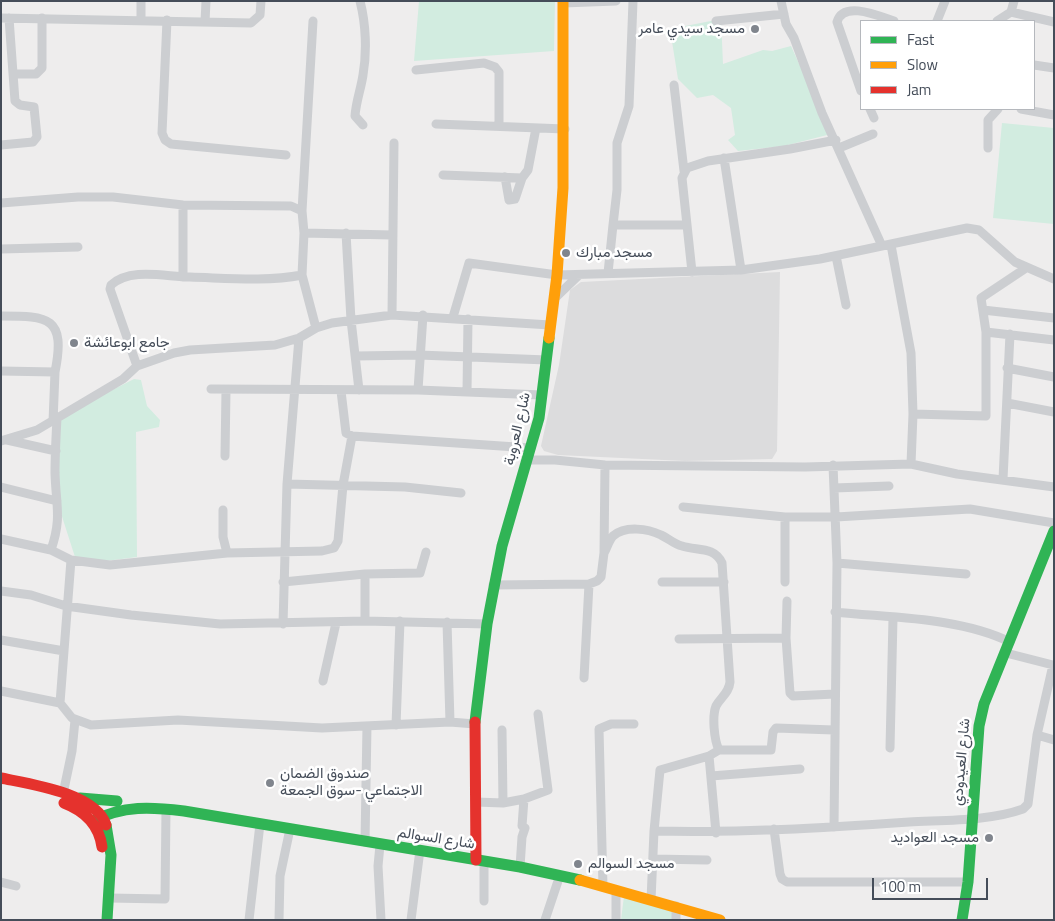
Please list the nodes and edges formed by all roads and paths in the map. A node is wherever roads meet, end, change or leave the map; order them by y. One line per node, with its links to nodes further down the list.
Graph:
1 (141, 1): 15 (street)
2 (206, 1): 22 (street)
3 (261, 1): 22 (street)
4 (360, 1): 36 (street)
5 (616, 1): 10 (street)
6 (633, 1): 54 (street)
7 (781, 1): 12 (street)
8 (945, 1): 19 (street)
9 (1014, 1): 11 (street)
10 (563, 2): 39 (street, شارع العروبة)
11 (1011, 12): 20 (street); 23 (street)
12 (784, 14): 17 (street); 42 (street)
13 (5, 18): 14 (street); 27 (street)
14 (42, 18): 15 (street); 27 (street)
15 (140, 19): 16 (street)
16 (167, 20): 22 (street); 45 (street)
17 (716, 20)
18 (891, 20): 29 (street)
19 (937, 20)
20 (999, 20)
21 (313, 21): 53 (street)
22 (205, 22)
23 (1054, 22)
24 (1035, 65): 25 (street)
25 (1054, 68)
26 (416, 70): 37 (street)
27 (13, 74): 43 (street)
28 (674, 84): 47 (street)
29 (860, 88)
30 (870, 110): 34 (street)
31 (996, 110): 44 (street)
32 (1026, 110): 33 (street)
33 (1054, 115)
34 (874, 118)
35 (436, 124): 37 (street)
36 (363, 125)
37 (499, 126): 38 (street)
38 (536, 128): 39 (street); 50 (street)
39 (565, 129): 68 (street, شارع العروبة)
40 (873, 134): 42 (street)
41 (394, 143): 58 (street)
42 (838, 144): 46 (street); 59 (street)
43 (1, 145)
44 (988, 148)
45 (286, 155)
46 (724, 158): 47 (street); 64 (street)
47 (684, 171): 55 (street)
48 (443, 175): 49 (street)
49 (505, 177): 50 (street); 50 (street)
50 (522, 178)
51 (1, 204): 52 (street)
52 (182, 205): 53 (street); 70 (street)
53 (302, 211): 56 (street)
54 (613, 225): 55 (street); 66 (street)
55 (687, 225): 65 (street)
56 (304, 233): 57 (street); 67 (street)
57 (346, 233): 58 (street); 80 (street)
58 (392, 235): 75 (street)
59 (887, 245): 62 (street); 63 (street); 107 (street)
60 (78, 247): 61 (street)
61 (1, 249)
62 (836, 256): 64 (street); 73 (street)
63 (1026, 268): 71 (street); 74 (street)
64 (741, 270): 65 (street)
65 (692, 272): 66 (street)
66 (608, 273): 69 (street)
67 (302, 275): 70 (street); 83 (street)
68 (557, 275): 69 (street); 72 (street, شارع العروبة); 78 (street)
69 (579, 275): 72 (street)
70 (183, 277): 92 (street)
71 (1054, 279)
72 (553, 300): 82 (street, شارع العروبة)
73 (846, 305)
74 (983, 310): 79 (street); 84 (street)
75 (392, 314): 76 (street); 80 (street)
76 (422, 315): 78 (street); 88 (street)
77 (1, 316): 95 (street)
78 (453, 317): 81 (street)
79 (1054, 318)
80 (351, 320): 83 (street); 89 (street)
81 (468, 320): 82 (street); 90 (street)
82 (550, 325): 91 (street, شارع العروبة)
83 (316, 328): 86 (street)
84 (986, 332): 85 (street); 107 (street)
85 (1010, 334): 87 (street); 93 (street)
86 (299, 338): 92 (street); 98 (street)
87 (1054, 340)
88 (419, 355): 89 (street); 90 (street); 101 (street)
89 (356, 356): 100 (street)
90 (467, 358): 91 (street); 103 (street)
91 (547, 360): 104 (street, شارع العروبة)
92 (137, 366): 108 (street)
93 (1007, 368): 96 (street); 105 (street)
94 (1, 371): 95 (street)
95 (55, 372): 108 (street)
96 (1054, 378)
97 (211, 389): 99 (street)
98 (293, 389): 99 (street); 102 (street); 119 (street)
99 (226, 390): 113 (street)
100 (359, 390): 101 (street); 102 (street)
101 (418, 390): 103 (street)
102 (340, 391): 109 (street)
103 (467, 392): 104 (street)
104 (542, 396): 111 (street, شارع العروبة)
105 (1007, 403): 106 (street); 118 (street)
106 (1054, 412)
107 (913, 414): 115 (street)
108 (55, 420): 110 (street); 112 (street)
109 (352, 436): 111 (street); 120 (street)
110 (3, 440): 112 (street)
111 (531, 448): 114 (street, شارع العروبة)
112 (56, 451): 126 (street)
113 (225, 456)
114 (528, 460): 116 (street); 148 (street, شارع العروبة)
115 (911, 464): 117 (street); 118 (street)
116 (605, 465): 117 (street); 138 (street)
117 (832, 466): 124 (street)
118 (1003, 479): 123 (street)
119 (287, 484): 120 (street); 135 (street)
120 (344, 485): 125 (street); 135 (street)
121 (889, 486): 124 (street)
122 (1, 487): 126 (street)
123 (1054, 487)
124 (834, 488): 129 (street)
125 (461, 493)
126 (57, 501): 134 (street)
127 (683, 507): 130 (street)
128 (224, 510): 137 (street)
129 (836, 516): 130 (street); 131 (street); 140 (street)
130 (786, 517): 146 (street)
131 (1054, 523)
132 (1054, 531): 164 (street, شارع العيدودي)
133 (1, 539): 134 (street)
134 (51, 550): 139 (street)
135 (284, 552): 137 (street); 143 (street)
136 (426, 552): 141 (street)
137 (227, 553): 139 (street)
138 (604, 553): 145 (street); 147 (street)
139 (71, 560): 151 (street)
140 (837, 563): 142 (street); 152 (street)
141 (365, 574): 143 (street); 154 (street)
142 (966, 574)
143 (284, 582): 158 (street)
144 (662, 582): 145 (street)
145 (724, 582): 162 (street)
146 (785, 582)
147 (589, 584): 148 (street); 167 (street)
148 (493, 585): 159 (street, شارع العروبة)
149 (1, 591): 151 (street)
150 (788, 601): 160 (street)
151 (66, 606): 158 (street); 165 (street)
152 (835, 612): 153 (street); 170 (street)
153 (893, 618): 164 (street); 183 (street)
154 (364, 621): 155 (street); 157 (street)
155 (400, 621): 156 (street); 177 (street)
156 (447, 622): 159 (street); 174 (street)
157 (336, 623): 158 (street); 168 (street)
158 (283, 624)
159 (487, 624): 175 (street, شارع العروبة)
160 (786, 638): 162 (street); 170 (street)
161 (679, 639): 162 (street)
162 (726, 639): 184 (street)
163 (1, 640): 165 (street)
164 (1008, 647): 166 (street); 197 (street, شارع العيدودي)
165 (64, 651): 171 (street)
166 (1053, 665): 181 (street)
167 (584, 678)
168 (323, 681)
169 (1, 691): 171 (street)
170 (835, 694): 180 (street)
171 (60, 703): 173 (street)
172 (538, 714): 191 (street)
173 (75, 720): 178 (street); 190 (street)
174 (450, 722): 175 (street); 177 (street)
175 (475, 724): 192 (street, شارع العروبة)
176 (634, 724): 216 (street)
177 (396, 725): 178 (street)
178 (366, 726): 205 (street)
179 (502, 730): 193 (street)
180 (834, 730): 184 (street); 199 (street)
181 (1037, 736): 182 (street); 197 (street)
182 (1054, 740)
183 (890, 748)
184 (718, 750): 185 (street)
185 (709, 756): 187 (street); 202 (street)
186 (800, 769): 187 (street)
187 (711, 776): 203 (street)
188 (1, 778): 190 (street)
189 (1, 787): 196 (street)
190 (67, 796): 194 (street, شارع السوالم); 196 (street)
191 (524, 800): 193 (street); 211 (street)
192 (476, 802): 193 (street); 210 (street, شارع العروبة)
193 (503, 803)
194 (121, 804): 195 (street, شارع السوالم); 196 (street); 204 (street)
195 (166, 809): 198 (street, شارع السوالم); 217 (street)
196 (95, 816): 204 (street); 217 (street)
197 (973, 818): 199 (street); 214 (street, شارع العيدودي)
198 (260, 824): 200 (street, شارع السوالم); 224 (street)
199 (834, 827): 201 (street)
200 (290, 829): 205 (street, شارع السوالم); 225 (street)
201 (774, 829): 203 (street); 214 (street)
202 (654, 831): 203 (street); 208 (street)
203 (716, 832)
204 (109, 840): 217 (street)
205 (365, 842): 206 (street, شارع السوالم)
206 (380, 845): 207 (street, شارع السوالم); 226 (street)
207 (420, 850): 210 (street, شارع السوالم); 227 (street)
208 (652, 859): 209 (street); 219 (street)
209 (706, 860)
210 (480, 861): 211 (street, شارع السوالم); 220 (street)
211 (520, 867): 212 (street, شارع السوالم)
212 (559, 878): 216 (street, شارع السوالم); 228 (street)
213 (1, 882): 215 (street)
214 (968, 882): 232 (street, شارع العيدودي)
215 (16, 886)
216 (603, 887): 218 (street, شارع السوالم)
217 (107, 890): 222 (street); 223 (street)
218 (616, 890): 219 (street, شارع السوالم); 229 (street)
219 (651, 900): 221 (street, شارع السوالم)
220 (484, 901)
221 (676, 906): 230 (street); 231 (street, شارع السوالم)
222 (100, 920)
223 (107, 920)
224 (249, 920)
225 (279, 920)
226 (381, 920)
227 (411, 920)
228 (545, 920)
229 (616, 920)
230 (676, 920)
231 (720, 920)
232 (962, 920)

